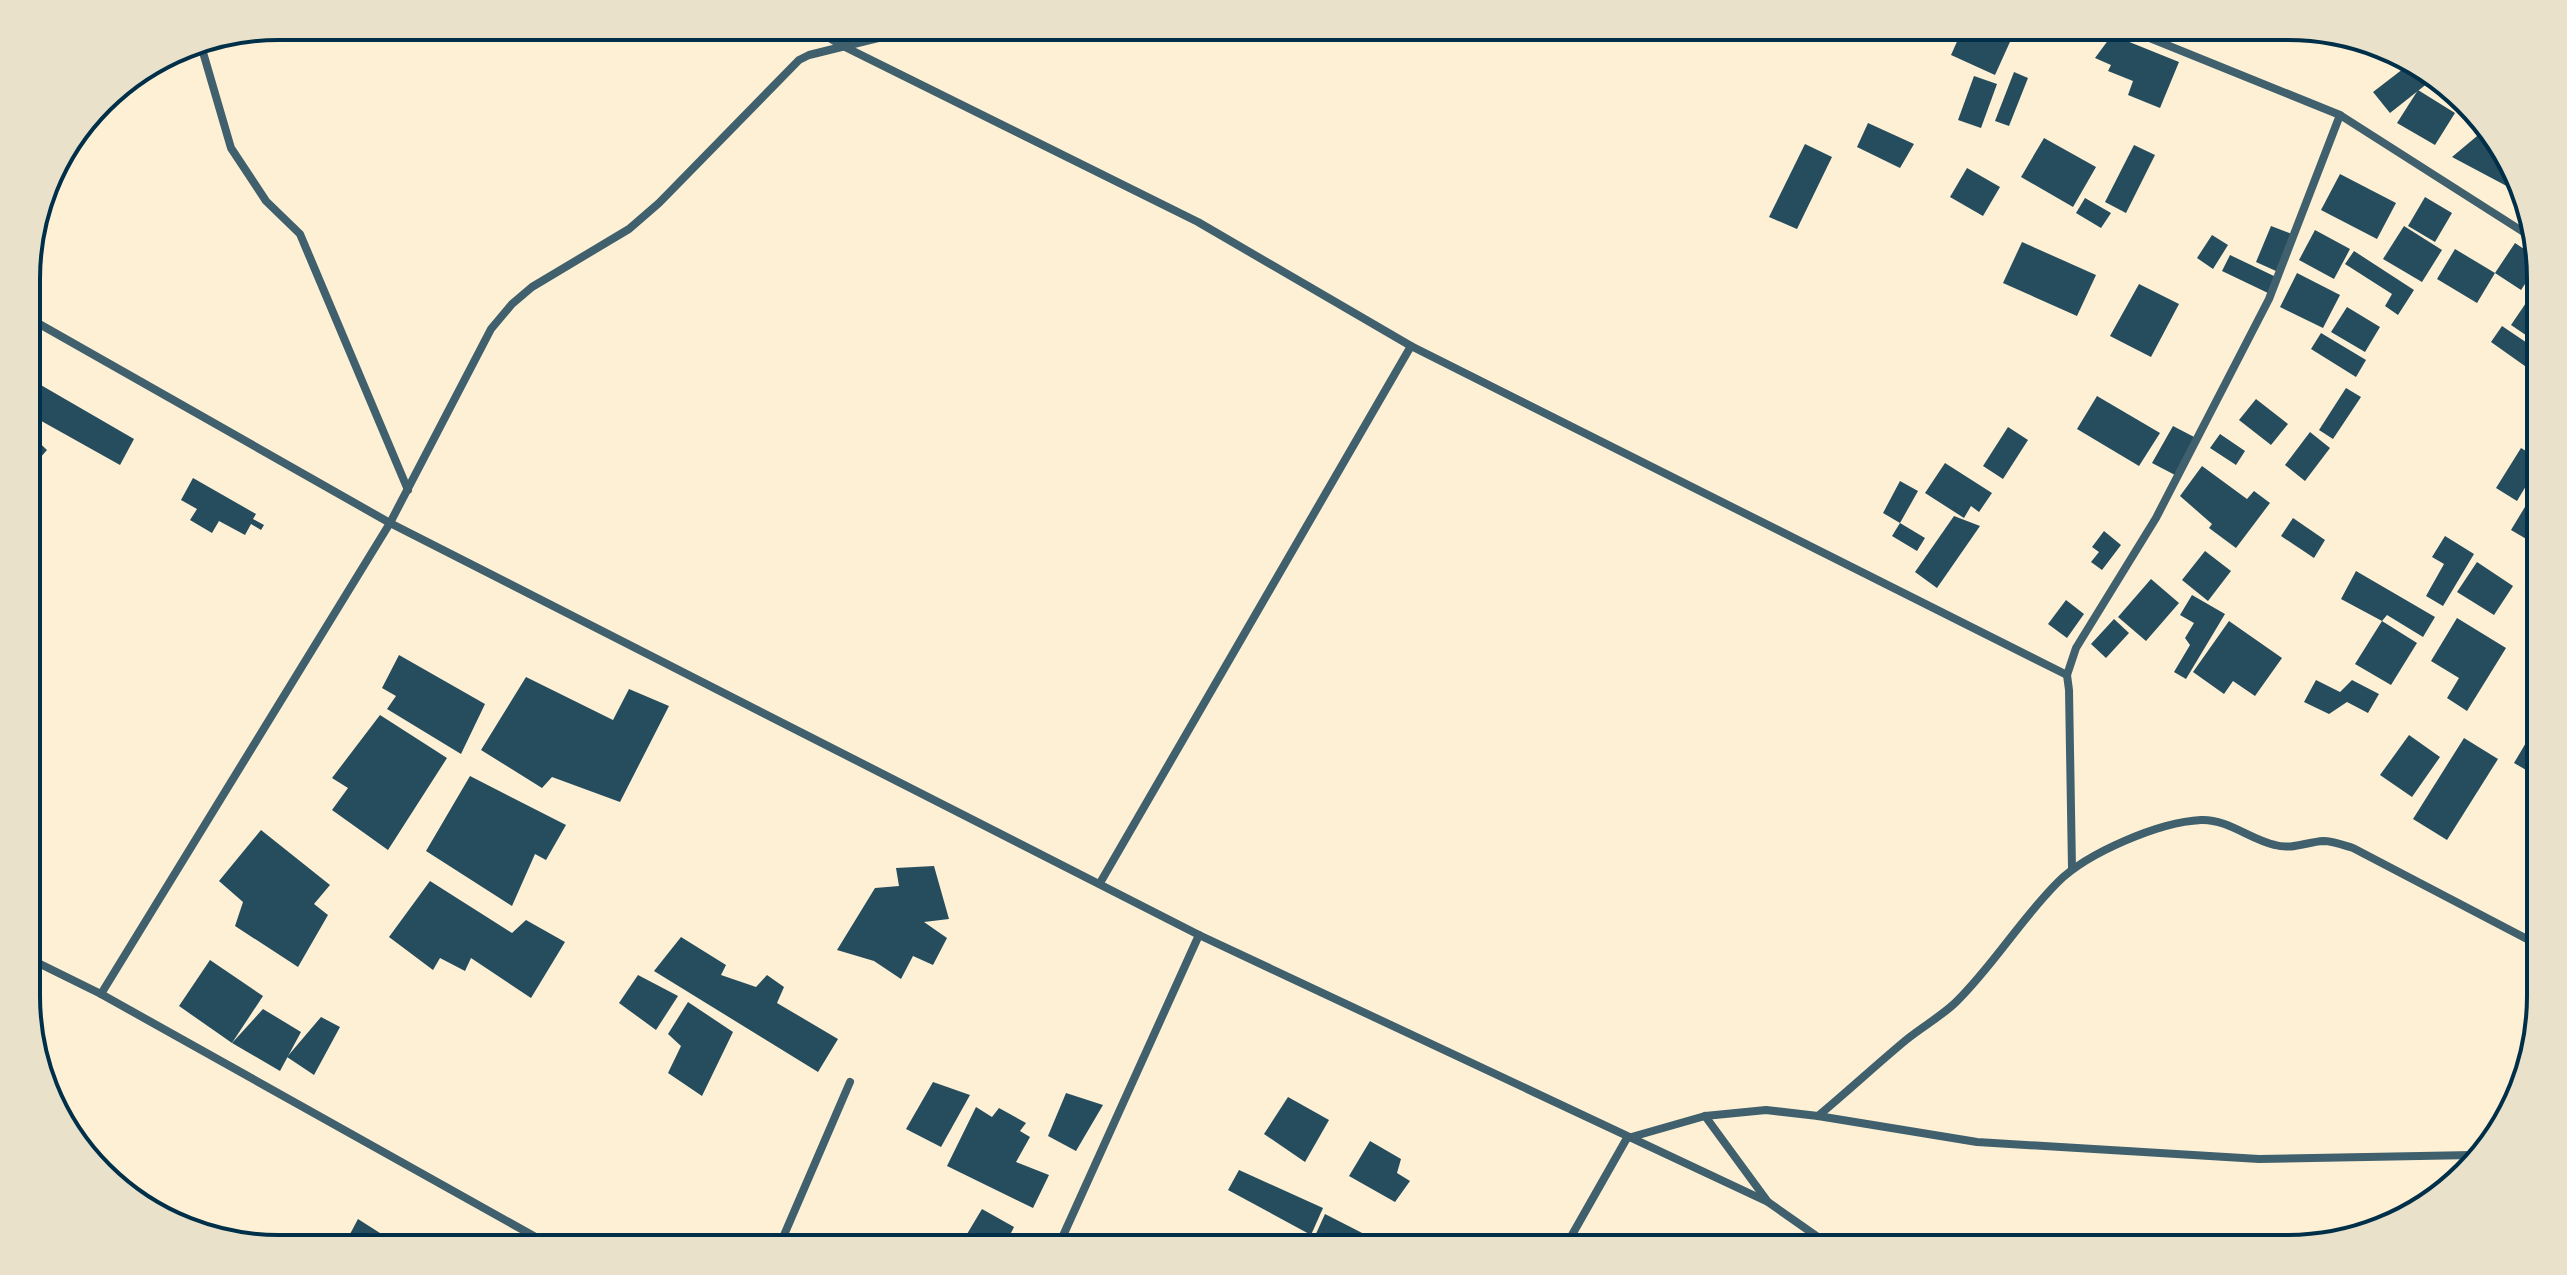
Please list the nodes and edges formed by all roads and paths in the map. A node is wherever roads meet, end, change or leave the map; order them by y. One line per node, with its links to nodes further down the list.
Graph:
1 (833, 40): 4 (street)
2 (868, 40): 4 (street)
3 (2155, 40): 6 (street)
4 (843, 46): 9 (street); 10 (street)
5 (203, 53): 10 (street)
6 (2340, 115): 7 (street); 12 (street)
7 (2522, 231)
8 (41, 325): 11 (street)
9 (1411, 346): 12 (street); 14 (street)
10 (408, 490): 11 (street)
11 (390, 523): 14 (street); 18 (street)
12 (2067, 675): 13 (street)
13 (2072, 869): 16 (street); 21 (street)
14 (1100, 883): 15 (street)
15 (1199, 935): 22 (street); 29 (street)
16 (2527, 939)
17 (40, 964): 18 (street)
18 (101, 994): 27 (street)
19 (850, 1082): 28 (street)
20 (1705, 1116): 21 (street); 22 (street); 24 (street)
21 (1818, 1116): 23 (street)
22 (1627, 1138): 24 (street); 25 (street)
23 (2467, 1155)
24 (1768, 1202): 26 (street)
25 (1572, 1234)
26 (1814, 1234)
27 (532, 1235)
28 (784, 1235)
29 (1064, 1235)

